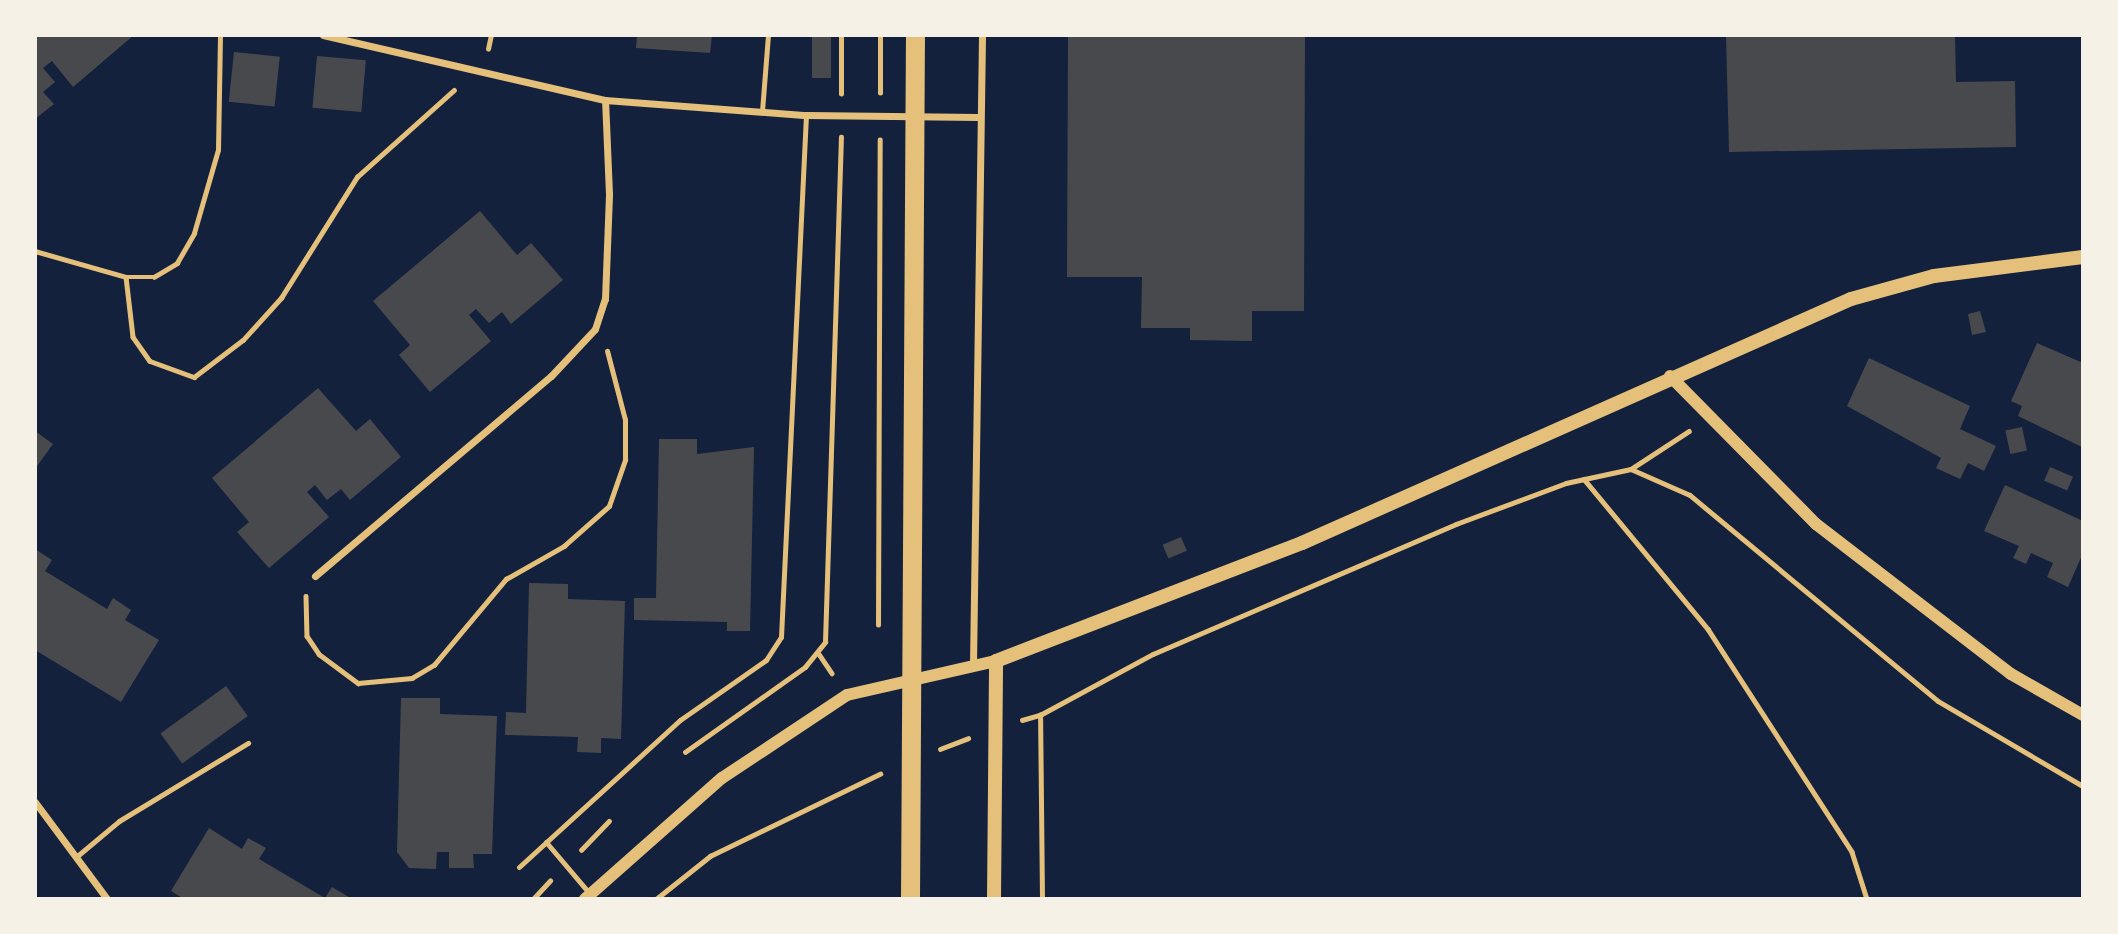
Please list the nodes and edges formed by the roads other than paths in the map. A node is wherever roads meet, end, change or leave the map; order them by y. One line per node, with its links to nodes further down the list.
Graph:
1 (323, 35): 5 (street)
2 (768, 35): 6 (lane)
3 (915, 35): 22 (highway)
4 (982, 35): 8 (street)
5 (605, 100): 6 (street); 11 (street)
6 (762, 111): 7 (street)
7 (806, 115): 8 (street); 17 (lane)
8 (978, 117): 13 (street)
9 (2083, 257): 10 (main road)
10 (1670, 376): 12 (main road); 14 (street)
11 (315, 576)
12 (996, 661): 13 (street); 23 (main road)
13 (972, 665): 20 (street)
14 (2083, 715)
15 (248, 743): 18 (lane)
16 (35, 802): 18 (street)
17 (546, 842): 19 (lane); 20 (lane)
18 (76, 857): 21 (street)
19 (519, 867)
20 (587, 897)
21 (107, 899)
22 (909, 899)
23 (994, 899)

